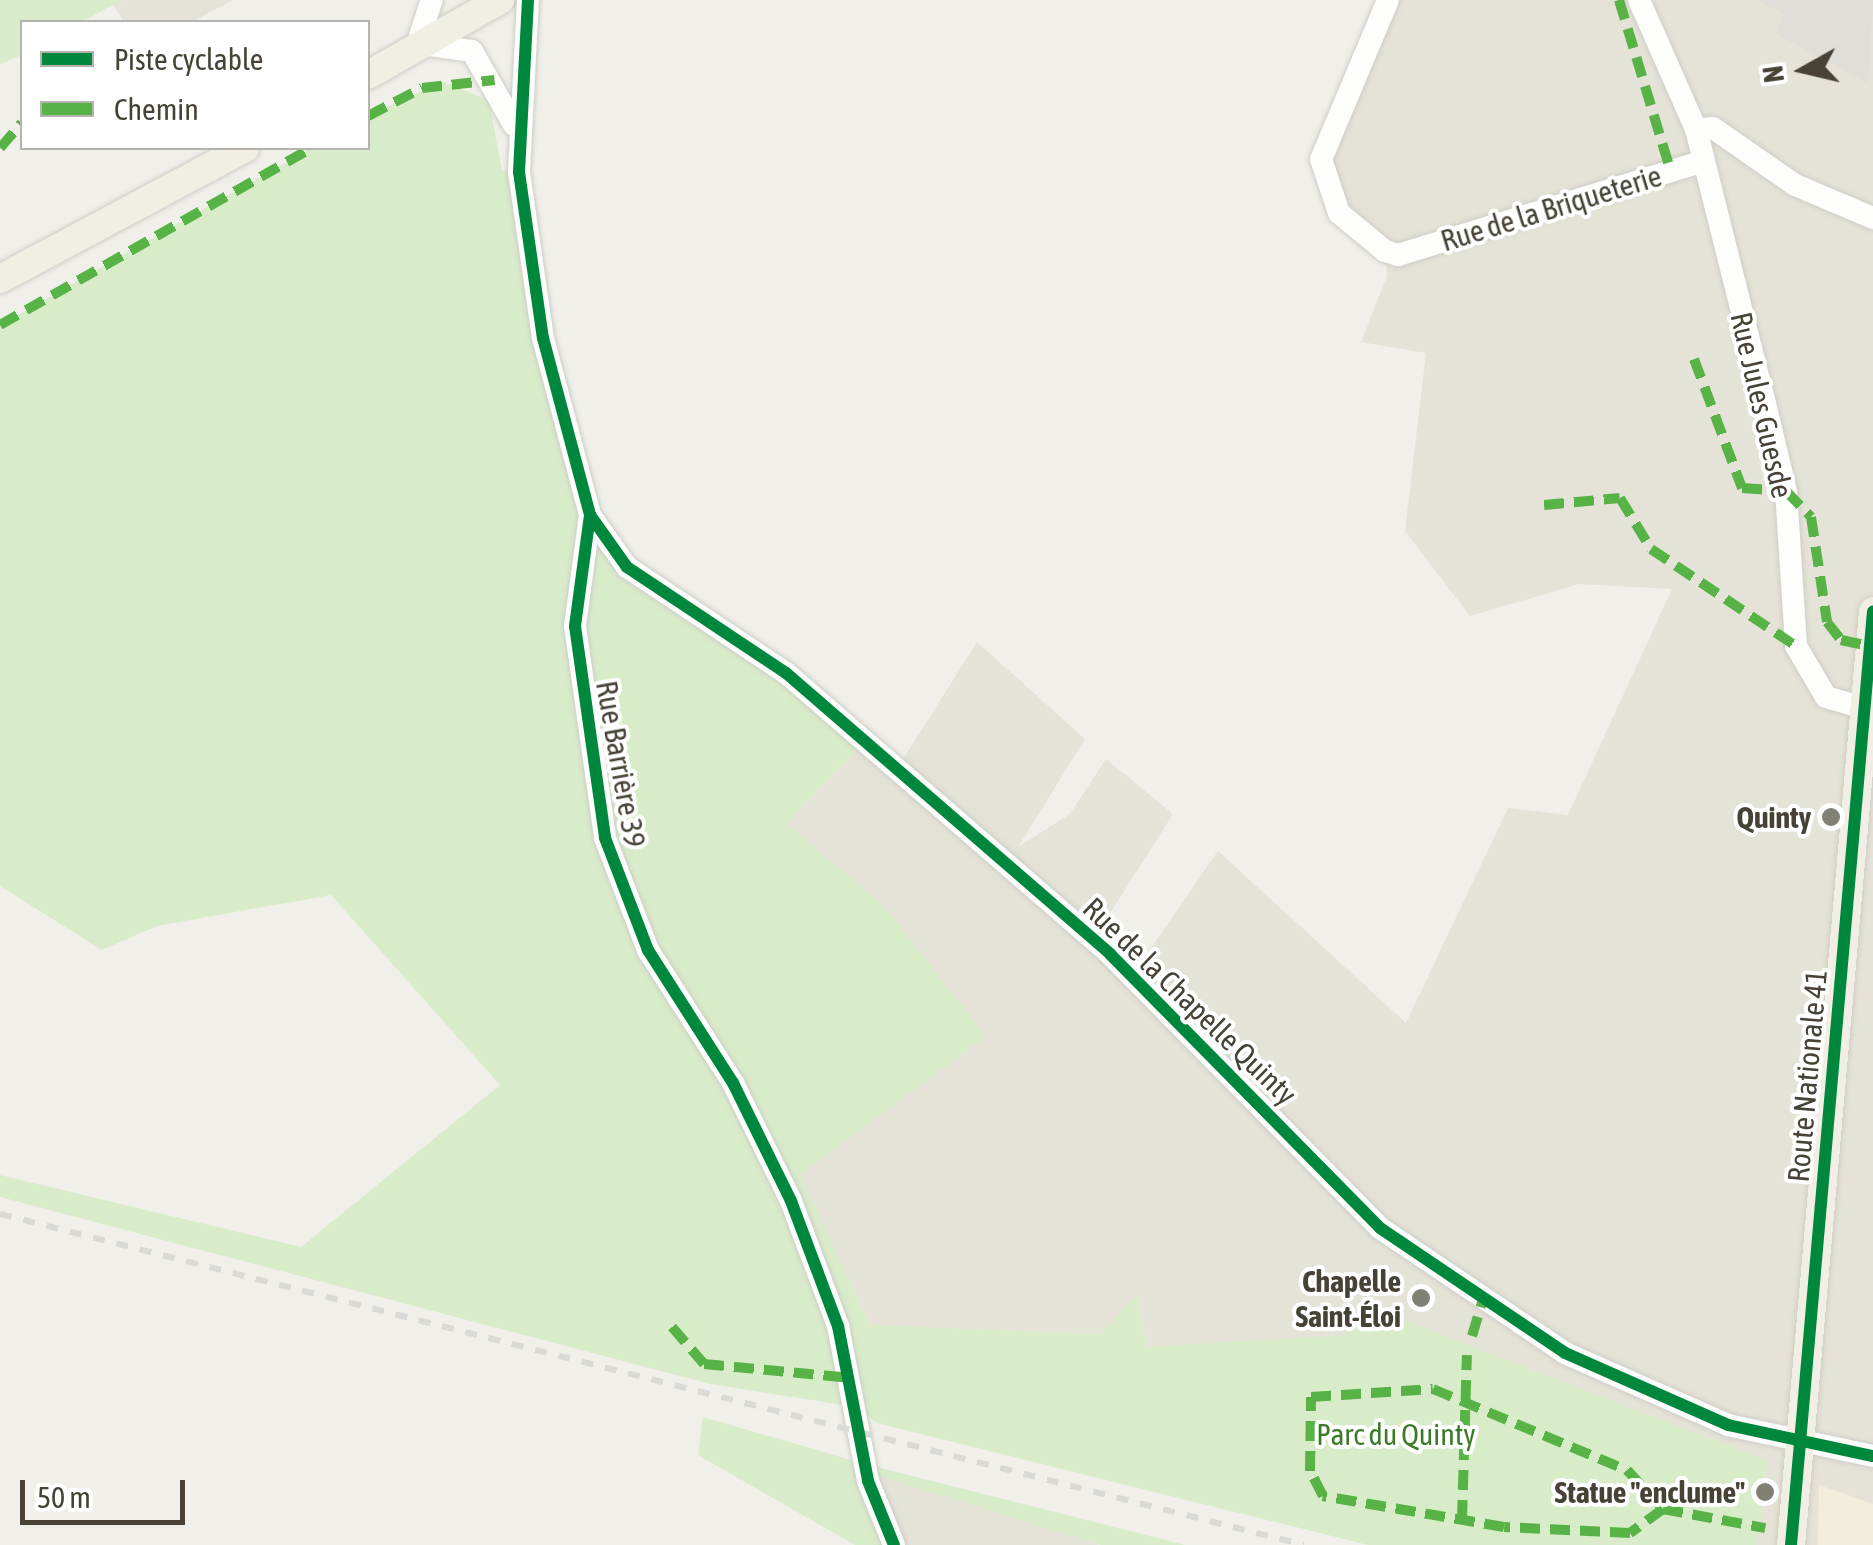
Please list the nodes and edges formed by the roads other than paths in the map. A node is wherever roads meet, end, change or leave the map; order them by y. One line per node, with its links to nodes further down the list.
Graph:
1 (432, 0): 7 (street)
2 (474, 0): 7 (main road)
3 (500, 0): 7 (main road)
4 (528, 0): 9 (street, Rue Barrière 39)
5 (1388, 0): 12 (street, Rue de la Briqueterie)
6 (1639, 0): 10 (street, Rue Jules Guesde)
7 (424, 40): 8 (main road); 9 (street, Rue Barrière 39)
8 (370, 74)
9 (514, 126): 15 (street, Rue Barrière 39)
10 (1696, 129): 12 (street, Rue Jules Guesde); 13 (street)
11 (242, 150): 14 (main road)
12 (1704, 161): 17 (street, Rue Jules Guesde)
13 (1873, 218)
14 (0, 279)
15 (590, 515): 18 (street, Rue de la Chapelle Quinty); 20 (street, Rue Barrière 39)
16 (1873, 612): 17 (main road, Route Nationale 41)
17 (1864, 708): 18 (main road, Route Nationale 41)
18 (1802, 1444): 19 (street, Rue de la Chapelle Quinty); 21 (main road, Route Nationale 41)
19 (1873, 1456)
20 (894, 1545)
21 (1791, 1545)

